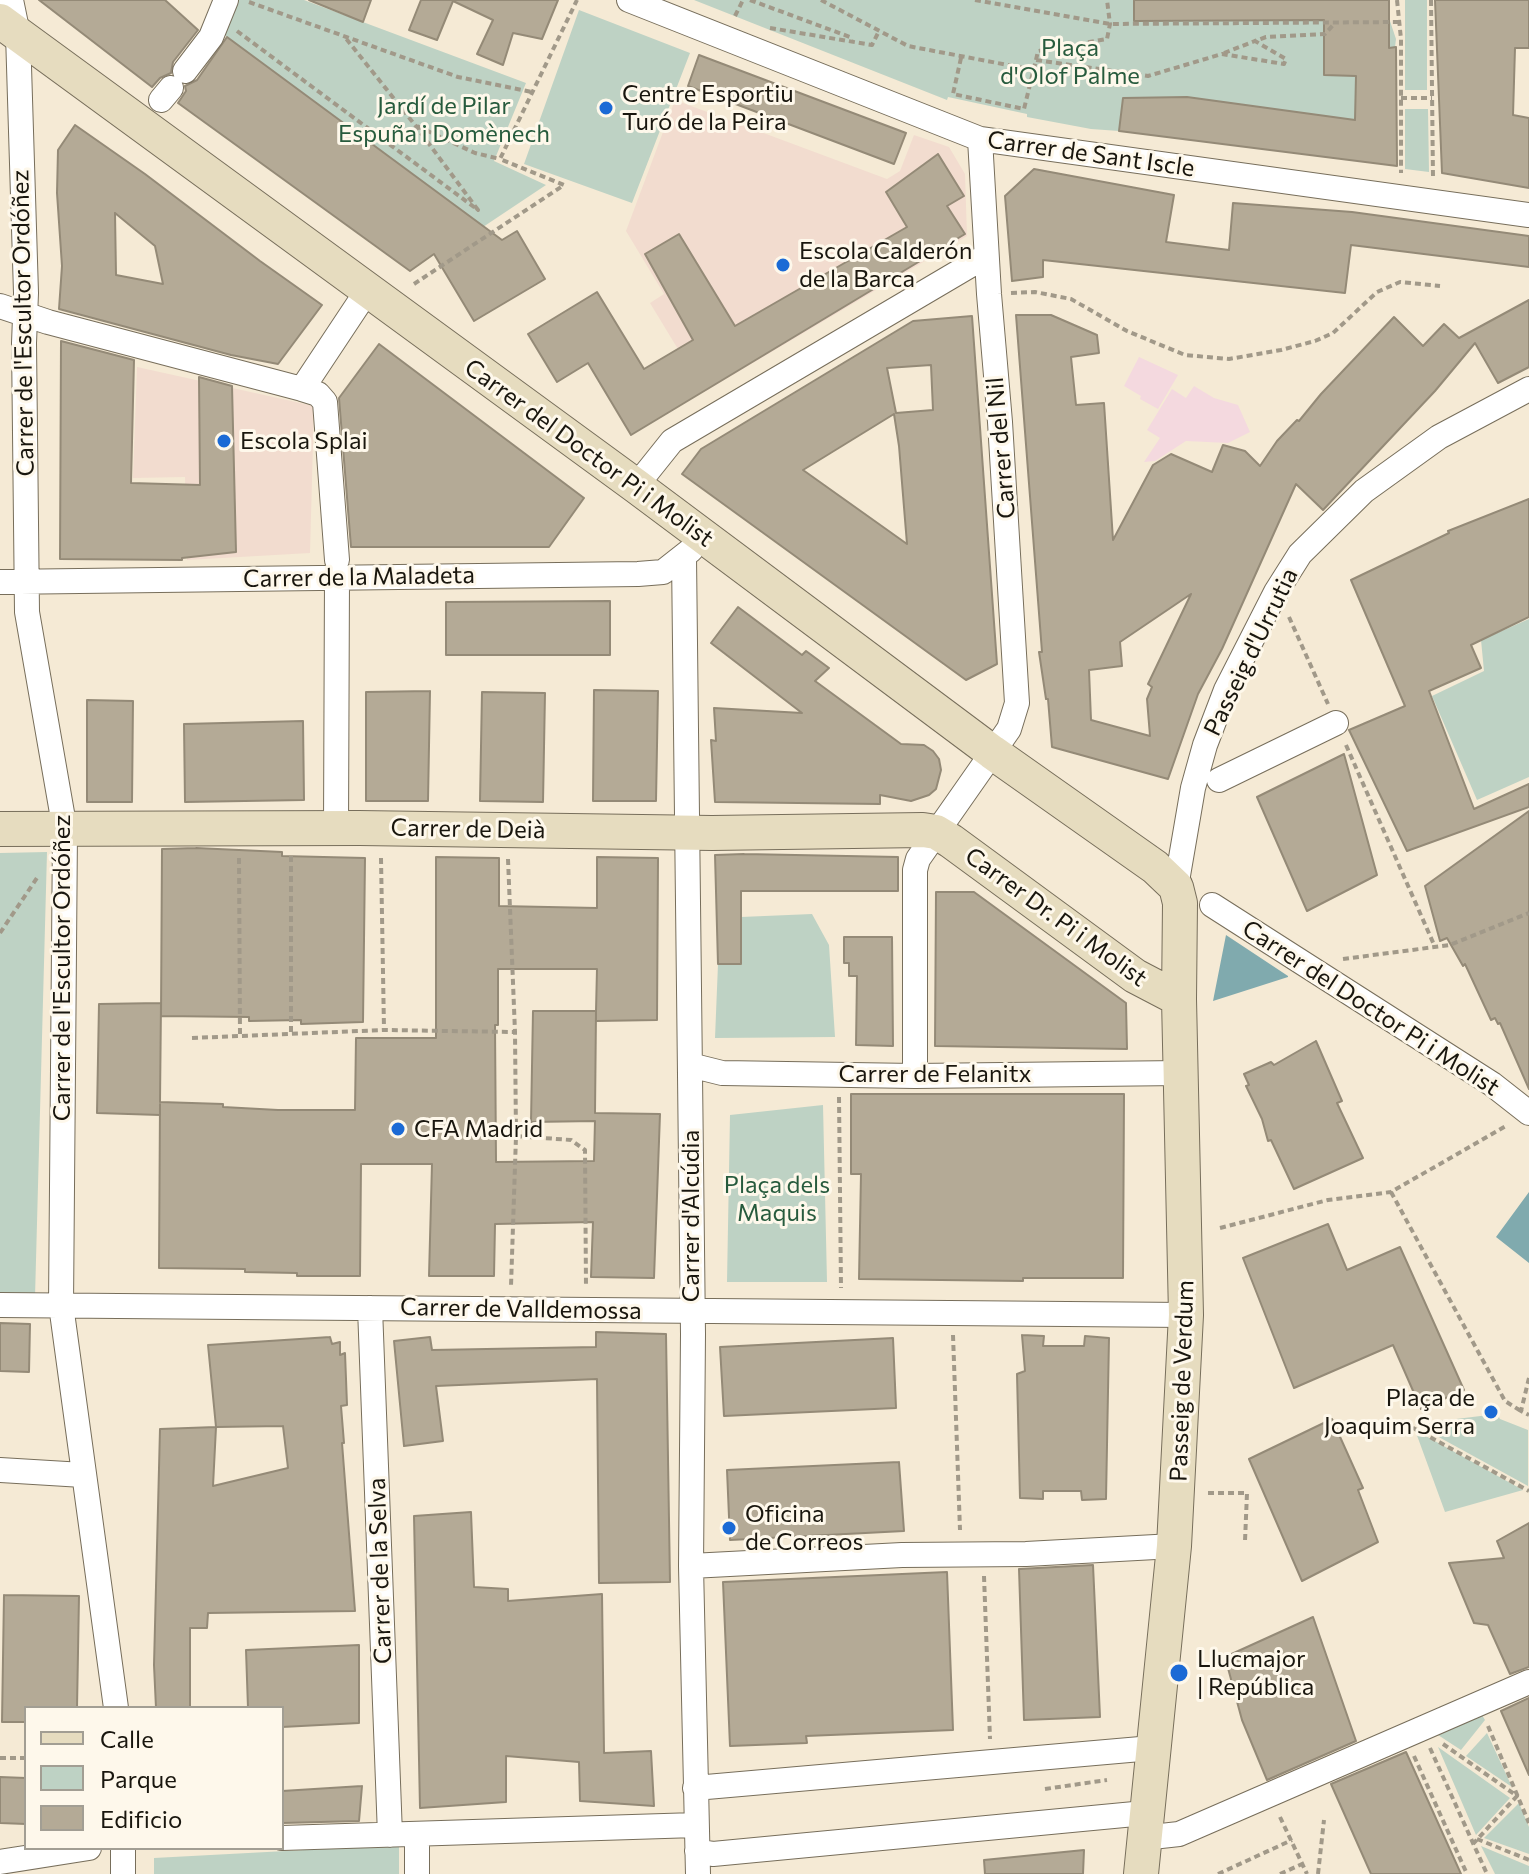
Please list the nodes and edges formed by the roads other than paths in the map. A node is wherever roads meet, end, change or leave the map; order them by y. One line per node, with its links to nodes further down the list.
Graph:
1 (11, 0): 4 (street, Carrer de l'Escultor Ordóñez)
2 (629, 0): 6 (street, Carrer de Sant Iscle)
3 (222, 9): 5 (street)
4 (9, 28): 9 (main road, Carrer del Doctor Pi i Molist); 11 (street, Carrer de l'Escultor Ordóñez)
5 (173, 86)
6 (980, 139): 7 (street, Carrer de Sant Iscle); 8 (street, Carrer del Nil)
7 (1529, 215)
8 (986, 256): 14 (street); 20 (street, Carrer del Nil)
9 (367, 291): 12 (street); 14 (main road, Carrer del Doctor Pi i Molist)
10 (0, 306): 11 (street)
11 (24, 314): 12 (street); 18 (street, Carrer de l'Escultor Ordóñez)
12 (302, 389): 16 (street)
13 (1529, 389): 27 (street, Passeig d'Urrutia)
14 (636, 486): 15 (main road, Carrer del Doctor Pi i Molist)
15 (694, 547): 16 (street, Carrer de la Maladeta); 20 (main road, Carrer del Doctor Pi i Molist); 25 (street, Carrer d'Alcúdia)
16 (337, 569): 18 (street, Carrer de la Maladeta); 22 (street)
17 (0, 582): 18 (street, Carrer de la Maladeta)
18 (26, 582): 24 (street, Carrer de l'Escultor Ordóñez)
19 (1336, 723): 21 (street)
20 (992, 752): 26 (street, Carrer del Nil); 27 (main road, Carrer del Doctor Pi i Molist)
21 (1219, 780)
22 (336, 828): 24 (main road, Carrer de Deià); 25 (main road, Carrer de Deià)
23 (0, 829): 24 (main road, Carrer de Deià)
24 (65, 830): 35 (street, Carrer de l'Escultor Ordóñez)
25 (688, 832): 26 (main road, Carrer de Deià); 30 (street, Carrer d'Alcúdia)
26 (936, 832): 29 (main road, Carrer Dr. Pi i Molist); 32 (street, Carrer del Nil)
27 (1176, 887): 29 (main road, Passeig de Verdum)
28 (1212, 905): 33 (street, Carrer del Doctor Pi i Molist)
29 (1179, 999): 31 (main road, Passeig de Verdum)
30 (690, 1065): 32 (street, Carrer de Felanitx); 37 (street, Carrer d'Alcúdia)
31 (1181, 1073): 32 (street, Carrer de Felanitx); 38 (main road, Passeig de Verdum)
32 (915, 1076)
33 (1529, 1113)
34 (0, 1305): 35 (street, Carrer de Valldemossa)
35 (61, 1305): 36 (street, Carrer de Valldemossa); 40 (street, Carrer de l'Escultor Ordóñez)
36 (370, 1308): 37 (street, Carrer de Valldemossa); 50 (street, Carrer de la Selva)
37 (691, 1311): 38 (street, Carrer de Valldemossa); 42 (street, Carrer d'Alcúdia)
38 (1186, 1315): 41 (main road, Passeig de Verdum)
39 (0, 1470): 40 (street)
40 (83, 1475): 44 (street, Carrer de l'Escultor Ordóñez)
41 (1174, 1546): 42 (street); 45 (main road, Passeig de Verdum)
42 (691, 1566): 46 (street, Carrer d'Alcúdia)
43 (1529, 1682): 48 (street)
44 (116, 1706)
45 (1152, 1748): 46 (street); 48 (main road, Passeig de Verdum)
46 (695, 1788): 47 (street, Carrer d'Alcúdia)
47 (696, 1825): 49 (street); 55 (street, Carrer d'Alcúdia)
48 (1144, 1826): 55 (street); 58 (main road, Passeig de Verdum)
49 (417, 1834): 50 (street); 57 (street)
50 (390, 1835): 51 (street)
51 (284, 1838)
52 (76, 1850): 54 (street)
53 (123, 1850): 56 (street)
54 (0, 1862)
55 (697, 1863)
56 (123, 1874)
57 (417, 1874)
58 (1141, 1874)

